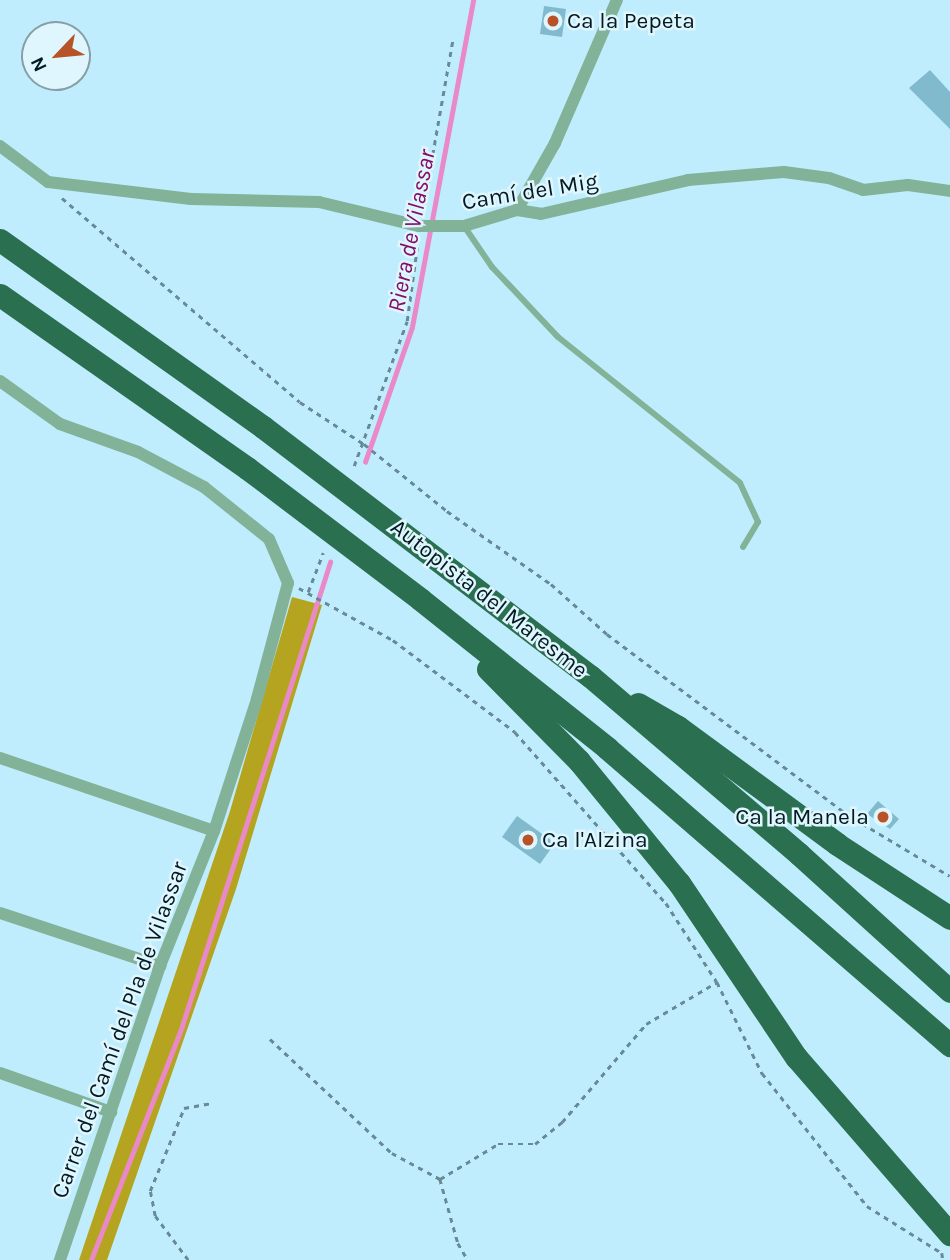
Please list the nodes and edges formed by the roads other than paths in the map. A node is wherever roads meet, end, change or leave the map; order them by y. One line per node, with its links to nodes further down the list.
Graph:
1 (617, 0): 4 (street)
2 (0, 146): 5 (street, Camí del Mig)
3 (950, 191): 4 (street, Camí del Mig)
4 (517, 210): 5 (street, Camí del Mig)
5 (464, 226): 9 (lane)
6 (0, 240): 11 (highway, Autopista del Maresme)
7 (0, 295): 10 (highway, Autopista del Maresme)
8 (0, 381): 13 (street, Carrer del Camí del Pla de Vilassar)
9 (743, 547)
10 (420, 599): 18 (highway, Autopista del Maresme); 21 (highway)
11 (590, 676): 15 (highway); 17 (highway, Autopista del Maresme)
12 (0, 758): 13 (street)
13 (214, 831): 16 (street, Carrer del Camí del Pla de Vilassar)
14 (0, 913): 16 (street)
15 (950, 918)
16 (160, 966): 20 (street, Carrer del Camí del Pla de Vilassar)
17 (950, 991)
18 (950, 1045)
19 (0, 1073): 20 (street)
20 (111, 1112): 22 (street, Carrer del Camí del Pla de Vilassar)
21 (950, 1234)
22 (60, 1260)

